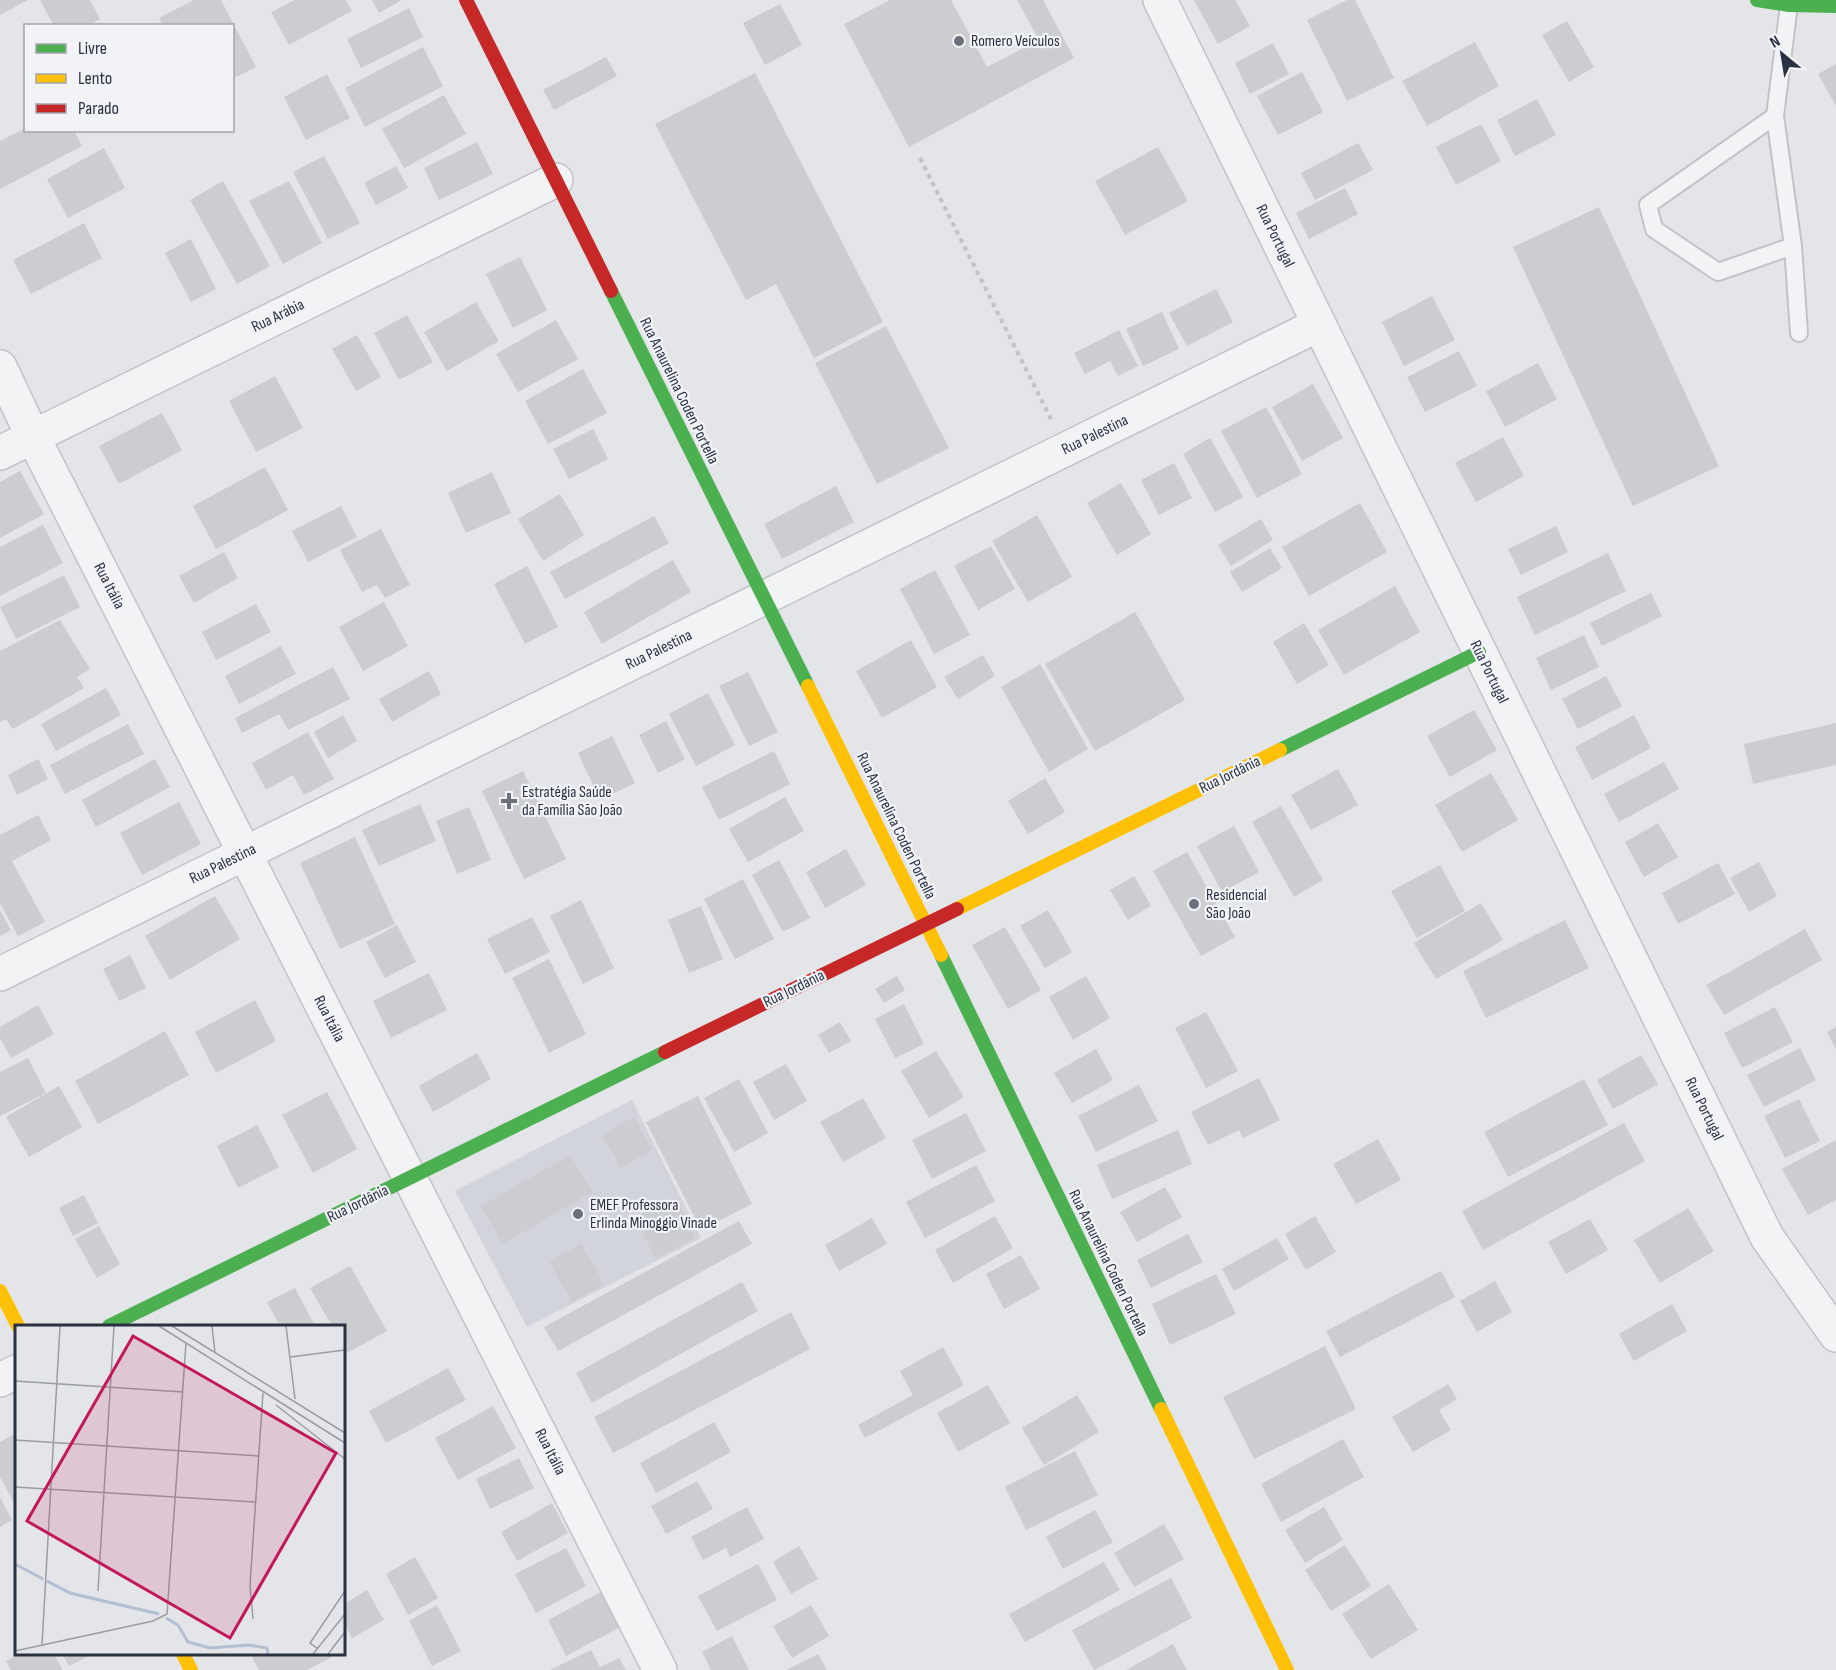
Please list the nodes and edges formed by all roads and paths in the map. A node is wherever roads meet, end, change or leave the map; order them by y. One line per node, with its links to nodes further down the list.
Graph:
1 (466, 0): 8 (main road, Rua Anaurelina Coden Portella)
2 (1160, 0): 10 (street, Rua Portugal)
3 (1757, 0): 4 (main road)
4 (1789, 5): 5 (main road); 6 (lane)
5 (1836, 6)
6 (1775, 116): 9 (lane); 9 (lane)
7 (921, 158): 14 (path)
8 (556, 180): 13 (street, Rua Arábia); 16 (main road, Rua Anaurelina Coden Portella)
9 (1793, 246): 11 (lane)
10 (1318, 325): 14 (street, Rua Palestina); 17 (street, Rua Portugal)
11 (1799, 333)
12 (0, 367): 13 (street, Rua Itália)
13 (33, 436): 15 (street, Rua Arábia); 18 (street, Rua Itália)
14 (1066, 449): 16 (street, Rua Palestina)
15 (0, 453)
16 (764, 598): 18 (street, Rua Palestina); 19 (main road, Rua Anaurelina Coden Portella)
17 (1479, 652): 19 (main road, Rua Jordânia); 25 (street, Rua Portugal)
18 (245, 853): 20 (street, Rua Palestina); 21 (street, Rua Itália)
19 (926, 924): 21 (main road, Rua Jordânia); 31 (main road, Rua Anaurelina Coden Portella)
20 (0, 974)
21 (410, 1178): 24 (main road, Rua Jordânia); 30 (street, Rua Itália)
22 (0, 1291): 23 (main road)
23 (17, 1325)
24 (111, 1325)
25 (1836, 1335)
26 (15, 1372): 27 (street)
27 (0, 1380)
28 (184, 1655): 29 (main road)
29 (191, 1670)
30 (660, 1670)
31 (1287, 1670)

